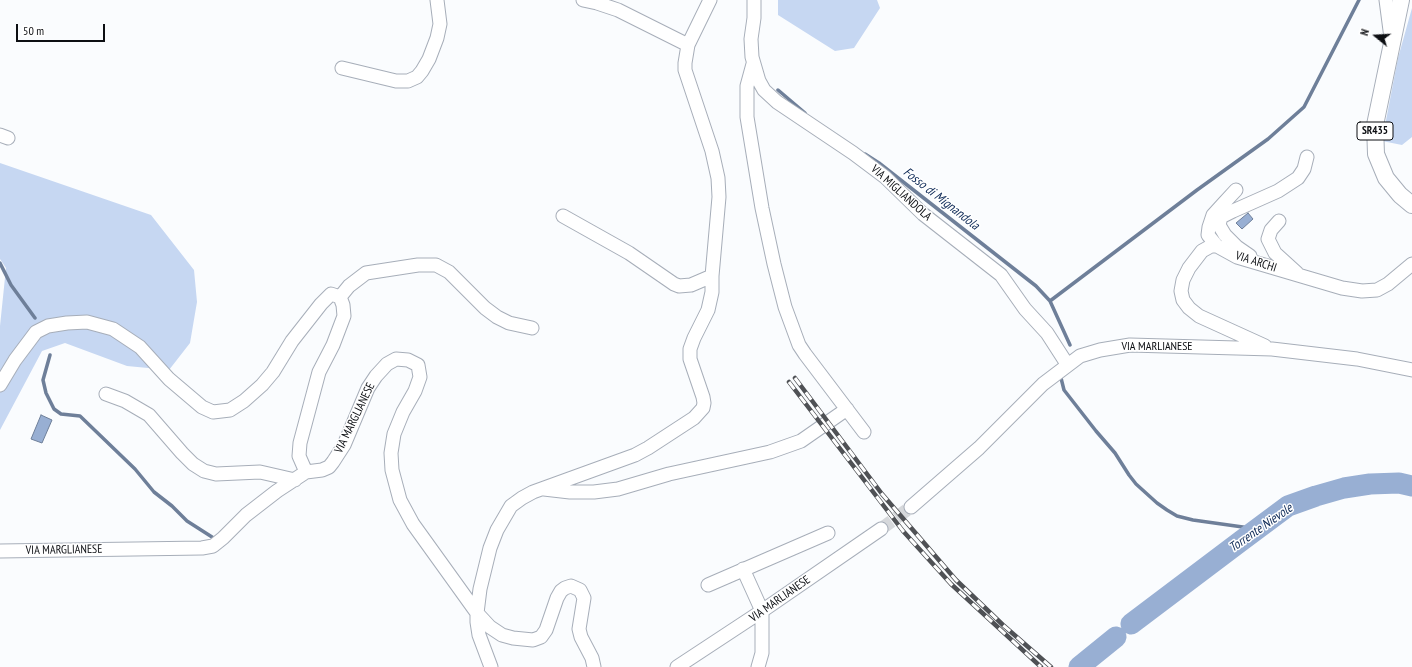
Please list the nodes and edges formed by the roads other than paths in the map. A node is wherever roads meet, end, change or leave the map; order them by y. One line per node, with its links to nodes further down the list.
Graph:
1 (583, 0): 7 (street)
2 (710, 0): 7 (street)
3 (754, 0): 9 (street, VIA MIGLIANDOLA)
4 (1386, 0): 8 (street)
5 (1401, 0): 8 (main road, SR435)
6 (435, 2): 10 (street)
7 (688, 45): 20 (street)
8 (1392, 46): 13 (main road, SR435)
9 (753, 64): 24 (street, VIA MIGLIANDOLA); 28 (street)
10 (342, 68)
11 (1307, 157): 18 (street)
12 (1236, 190): 16 (street)
13 (1412, 205)
14 (563, 216): 20 (street)
15 (1279, 221): 19 (street)
16 (1217, 246): 18 (street, VIA ARCHI); 23 (street)
17 (1412, 264): 19 (street, VIA ARCHI)
18 (1264, 266): 19 (street, VIA ARCHI)
19 (1299, 275)
20 (712, 276): 32 (street)
21 (340, 297): 22 (street); 26 (street); 30 (street)
22 (532, 328)
23 (1272, 349): 24 (street, VIA MARLIANESE); 25 (street, VIA MARLIANESE)
24 (1067, 364): 33 (street, VIA MARLIANESE)
25 (1412, 370)
26 (0, 385)
27 (106, 394): 31 (street)
28 (847, 409): 29 (street); 32 (street)
29 (864, 432)
30 (306, 472): 31 (street, VIA MARGLIANESE); 40 (street, VIA MARGLIANESE)
31 (295, 480): 36 (street, VIA MARGLIANESE)
32 (542, 489): 40 (street)
33 (910, 507)
34 (881, 529): 39 (street, VIA MARLIANESE)
35 (828, 533): 37 (street)
36 (0, 551)
37 (743, 569): 38 (street); 39 (street)
38 (708, 585)
39 (762, 611): 43 (street, VIA MARLIANESE); 44 (street)
40 (477, 613): 41 (street); 42 (street, VIA MARGLIANESE)
41 (491, 667)
42 (594, 667)
43 (677, 667)
44 (758, 667)

